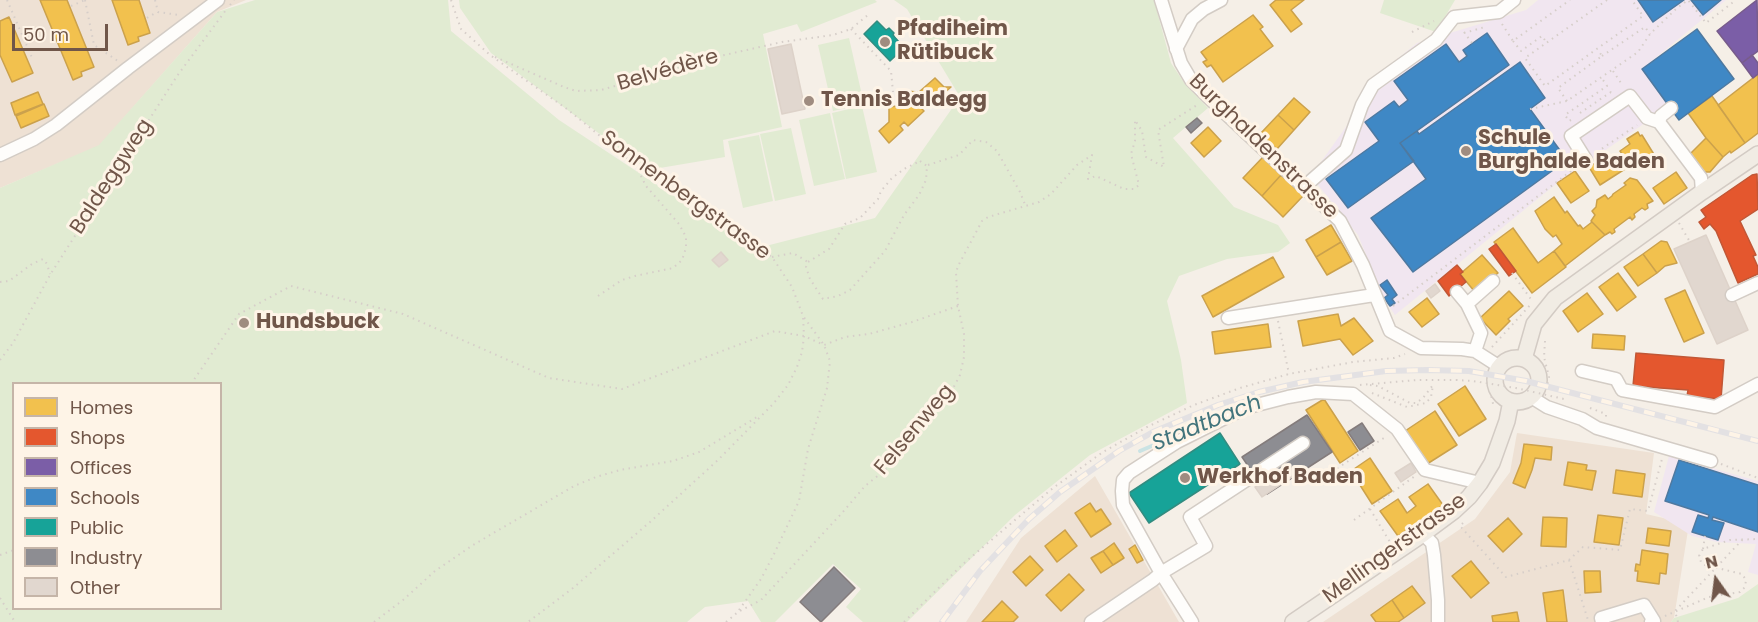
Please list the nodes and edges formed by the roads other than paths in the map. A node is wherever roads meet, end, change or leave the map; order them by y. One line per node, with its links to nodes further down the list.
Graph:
1 (218, 0): 9 (street)
2 (1161, 0): 5 (street, Burghaldenstrasse)
3 (1221, 0): 5 (street)
4 (1514, 0): 11 (street)
5 (1176, 49): 11 (street, Burghaldenstrasse)
6 (1671, 108): 7 (street)
7 (1653, 120): 10 (street); 12 (street)
8 (1758, 154): 12 (main road)
9 (0, 155)
10 (1586, 160)
11 (1304, 187): 16 (street, Burghaldenstrasse)
12 (1702, 192): 21 (main road)
13 (1493, 281): 18 (street)
14 (1758, 283): 17 (street)
15 (1457, 292): 18 (street)
16 (1374, 295): 19 (street); 20 (street, Burghaldenstrasse)
17 (1732, 295)
18 (1467, 303): 20 (street)
19 (1228, 318)
20 (1475, 351): 22 (street, Burghaldenstrasse)
21 (1524, 359): 22 (main road); 25 (main road)
22 (1500, 367): 26 (main road)
23 (1582, 371): 24 (street)
24 (1758, 384)
25 (1531, 397): 26 (main road); 28 (street)
26 (1511, 401): 29 (main road, Mellingerstrasse)
27 (1303, 443): 31 (street)
28 (1711, 460)
29 (1480, 483): 30 (main road, Mellingerstrasse); 31 (street)
30 (1423, 534): 36 (main road, Mellingerstrasse); 37 (street)
31 (1161, 573): 34 (street); 35 (street)
32 (1601, 620): 33 (street)
33 (1653, 621)
34 (1091, 622)
35 (1192, 622)
36 (1293, 622)
37 (1438, 622)

